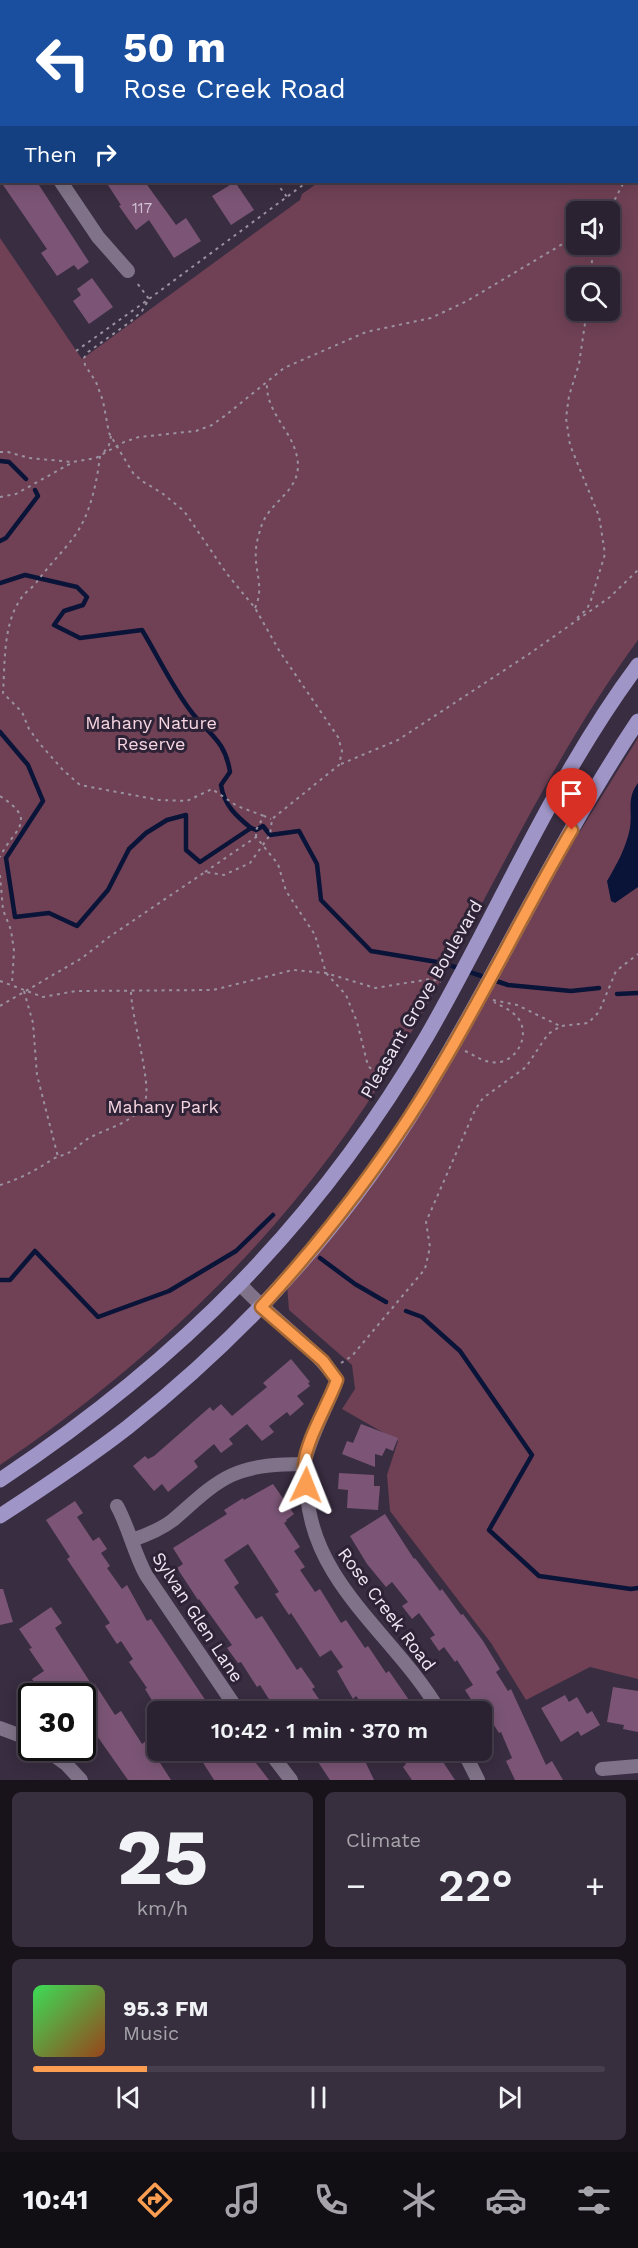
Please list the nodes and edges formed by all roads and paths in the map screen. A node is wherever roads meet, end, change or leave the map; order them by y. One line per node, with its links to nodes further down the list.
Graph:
1 (61, 183): 8 (street)
2 (277, 183): 5 (path)
3 (306, 183): 5 (path)
4 (623, 183): 6 (path)
5 (287, 197): 9 (path)
6 (614, 201)
7 (566, 242): 12 (path)
8 (128, 271): 9 (path)
9 (149, 299): 11 (path); 13 (path)
10 (585, 321): 21 (path)
11 (76, 351)
12 (267, 382): 14 (path); 20 (path)
13 (111, 436): 14 (path); 16 (path)
14 (116, 446): 16 (path); 20 (path)
15 (0, 452): 17 (path)
16 (101, 455): 17 (path); 23 (path)
17 (73, 462): 18 (path)
18 (0, 497)
19 (638, 570): 21 (path)
20 (255, 608): 25 (path)
21 (568, 625): 25 (path)
22 (638, 665): 44 (main road, Pleasant Grove Boulevard)
23 (1, 692): 27 (path)
24 (637, 723): 43 (main road)
25 (339, 765): 28 (path)
26 (0, 796): 31 (path)
27 (264, 816): 28 (path); 29 (path)
28 (272, 819): 30 (path)
29 (256, 837): 30 (path); 32 (path)
30 (263, 845): 32 (path); 35 (path)
31 (0, 857)
32 (205, 872): 39 (path)
33 (0, 875): 38 (path)
34 (638, 954): 42 (path)
35 (326, 973): 37 (path); 40 (path); 44 (path)
36 (0, 981): 38 (path)
37 (441, 982)
38 (12, 985): 39 (path)
39 (24, 991): 40 (path); 41 (path); 45 (path)
40 (131, 992): 45 (path)
41 (0, 1006)
42 (561, 1026): 43 (path); 49 (path)
43 (453, 1044): 48 (main road)
44 (395, 1089): 47 (main road, Pleasant Grove Boulevard)
45 (58, 1157): 46 (path)
46 (0, 1185)
47 (240, 1284): 48 (street); 51 (main road, Pleasant Grove Boulevard)
48 (261, 1307): 49 (street); 53 (main road)
49 (330, 1371): 50 (street, Rose Creek Road)
50 (304, 1464): 54 (street); 56 (street, Rose Creek Road)
51 (0, 1480)
52 (117, 1506): 54 (street, Sylvan Glen Lane)
53 (0, 1516)
54 (132, 1540): 55 (street, Sylvan Glen Lane)
55 (232, 1701)
56 (433, 1701)
57 (0, 1728): 58 (street)
58 (18, 1735)
59 (62, 1761): 64 (street)
60 (276, 1761): 65 (street)
61 (468, 1761): 66 (street)
62 (638, 1766): 63 (street)
63 (602, 1769)
64 (81, 1780)
65 (291, 1780)
66 (478, 1780)

